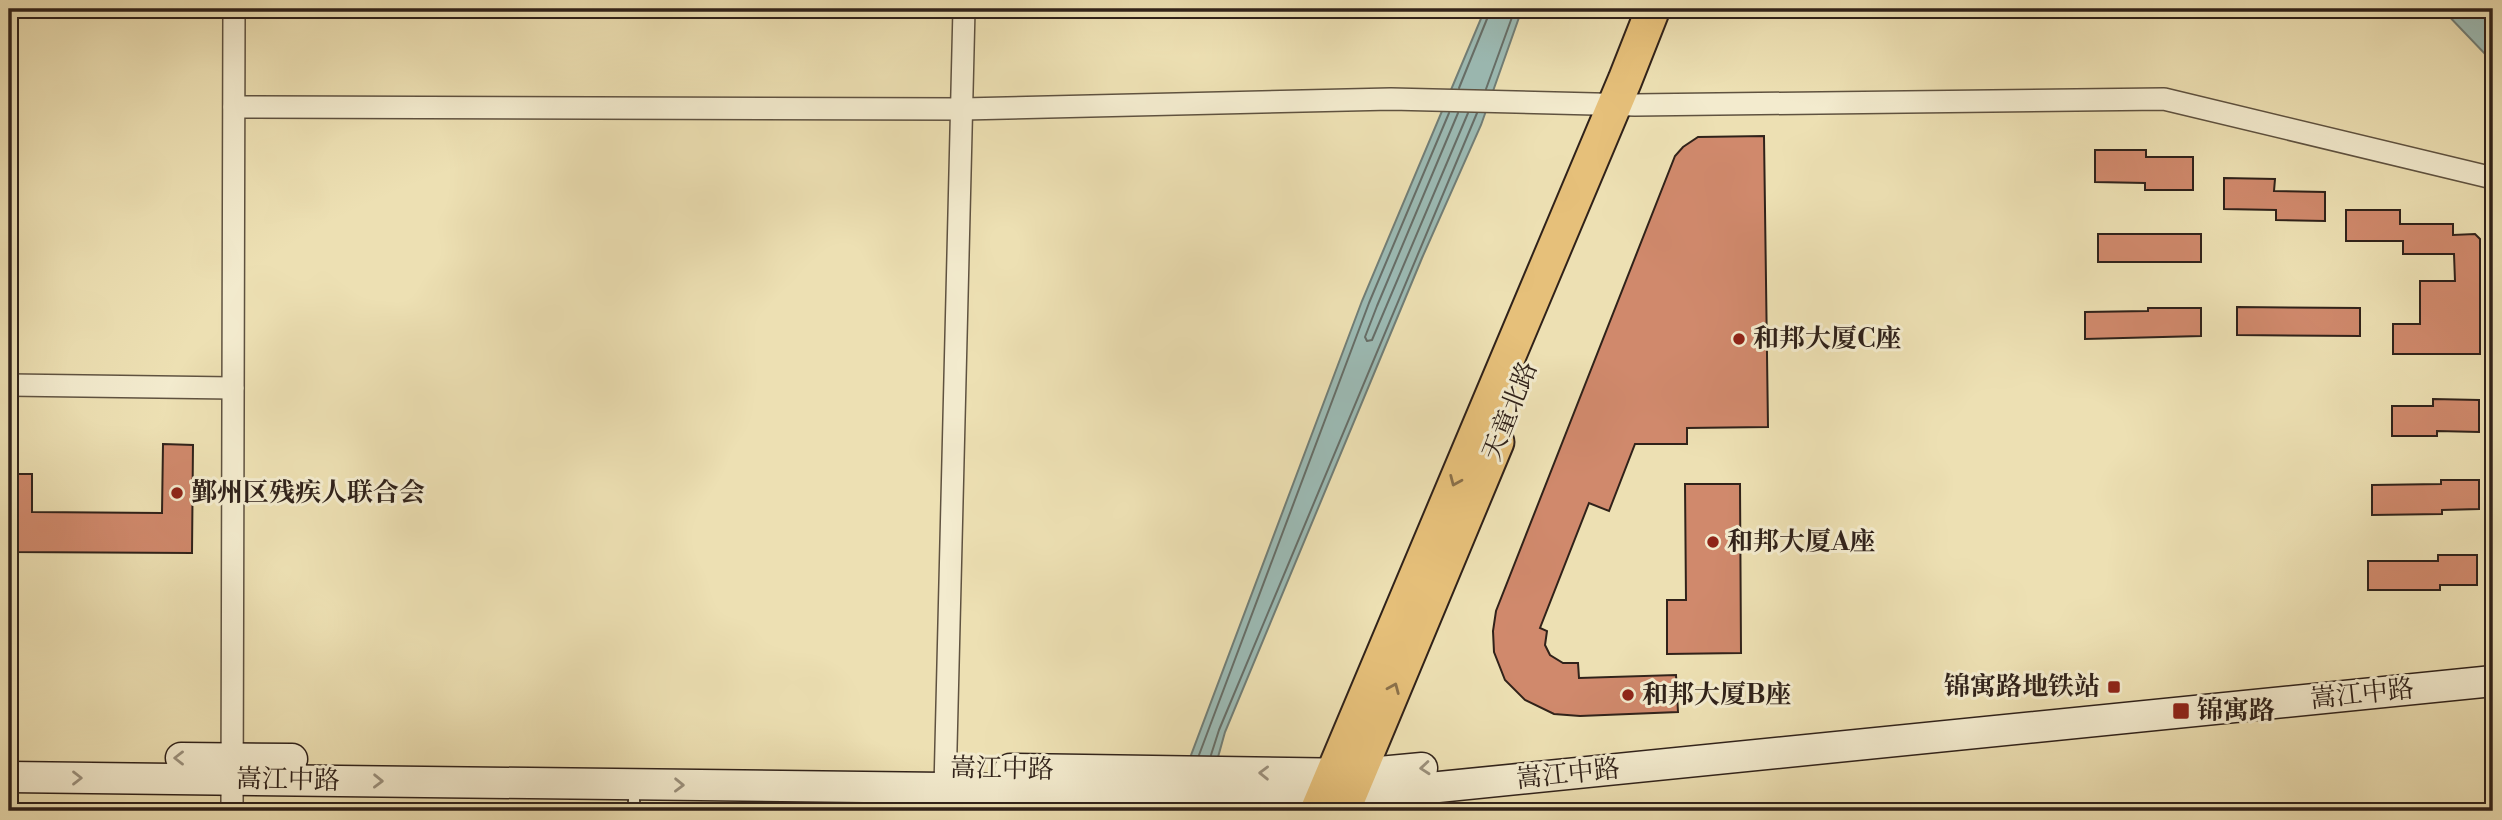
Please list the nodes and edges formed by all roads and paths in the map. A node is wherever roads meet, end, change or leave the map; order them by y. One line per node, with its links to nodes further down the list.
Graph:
1 (234, 9): 6 (street)
2 (964, 9): 7 (street)
3 (1653, 9): 5 (main road, 天童北路)
4 (1674, 9): 5 (main road, 天童北路)
5 (1625, 96): 7 (street); 8 (street); 17 (main road, 天童北路)
6 (234, 107): 7 (street); 10 (street)
7 (963, 109): 16 (street)
8 (2493, 178)
9 (9, 385): 10 (street)
10 (233, 388): 14 (street)
11 (2493, 665): 17 (main road, 嵩江中路, one-way to 17)
12 (2493, 681): 17 (main road, 嵩江中路)
13 (9, 757): 14 (main road, 嵩江中路, one-way to 13)
14 (233, 769): 15 (main road, 嵩江中路, one-way to 14); 16 (main road, 嵩江中路); 18 (main road, 嵩江中路, one-way to 18); 19 (street)
15 (9, 778)
16 (946, 778): 17 (main road, 嵩江中路, one-way to 16); 17 (main road, 嵩江中路); 18 (main road, 嵩江中路, one-way to 16)
17 (1337, 794)
18 (634, 798)
19 (232, 811)

